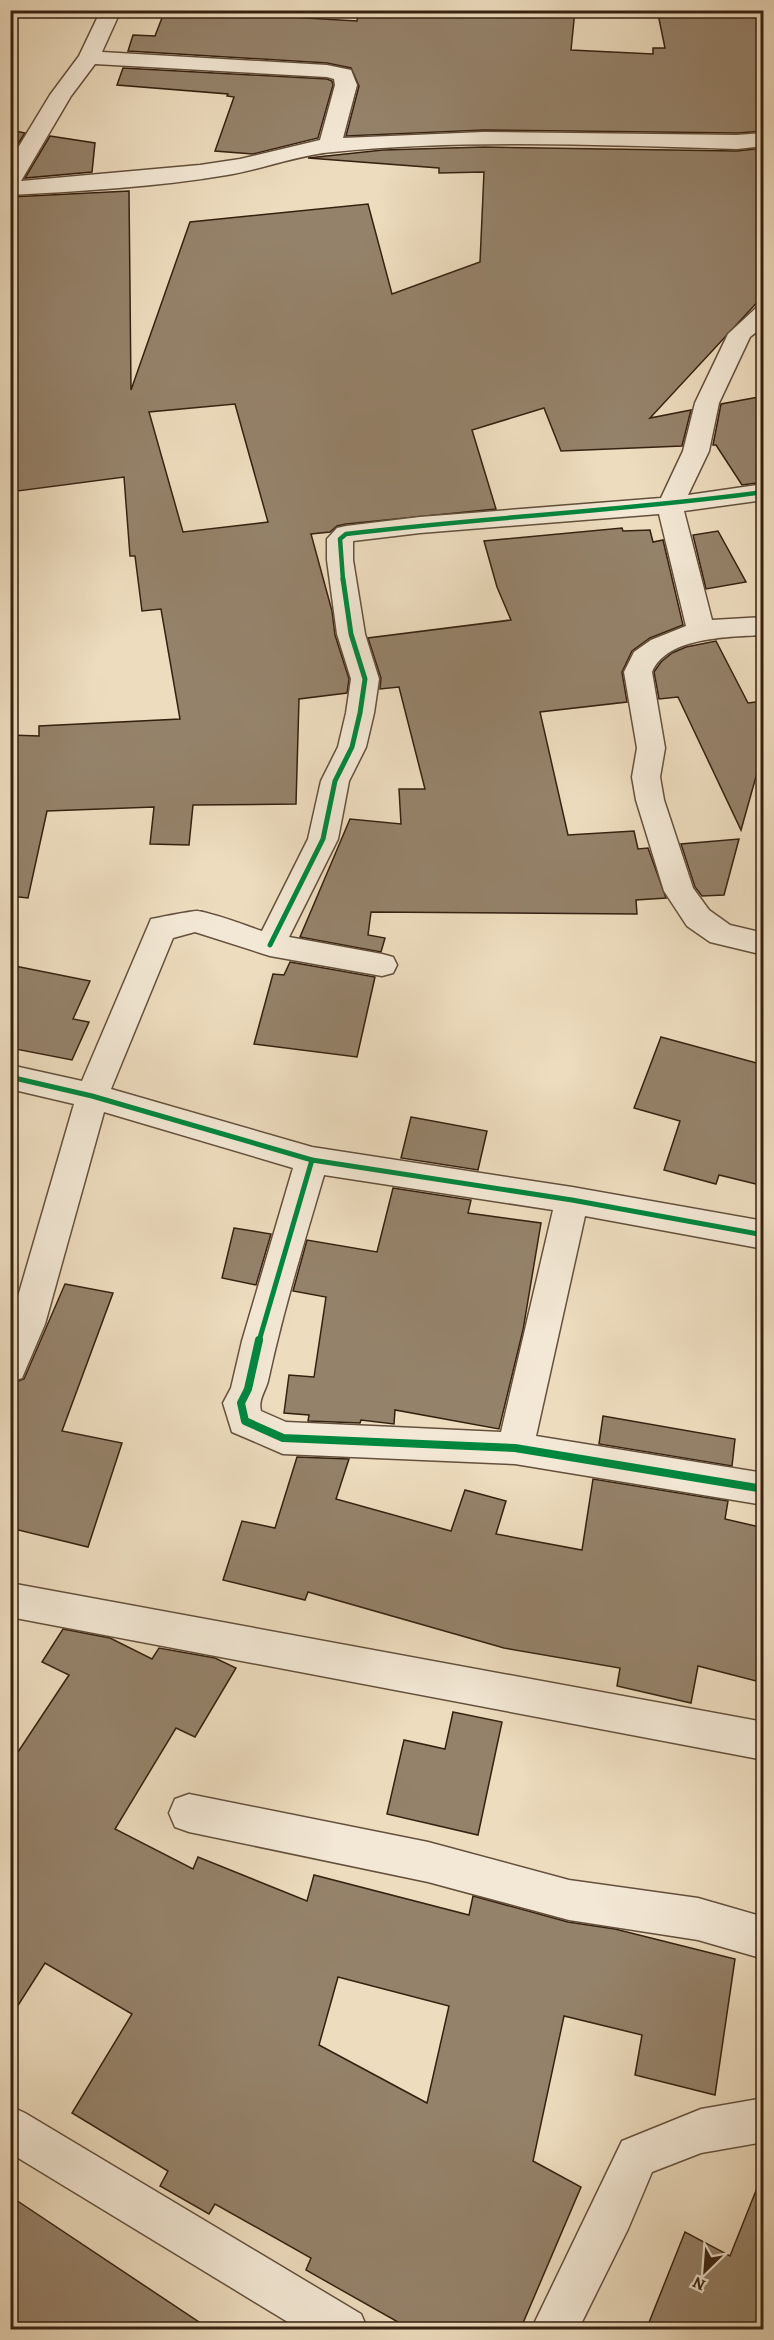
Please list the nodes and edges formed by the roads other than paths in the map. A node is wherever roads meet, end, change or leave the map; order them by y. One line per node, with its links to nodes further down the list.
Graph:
1 (111, 10): 2 (street)
2 (89, 57): 4 (street); 5 (street)
3 (764, 139): 4 (street)
4 (330, 145): 6 (street)
5 (10, 180)
6 (10, 188)
7 (764, 313): 9 (street)
8 (764, 492): 9 (street)
9 (670, 506): 11 (street); 13 (street)
10 (764, 626): 11 (street)
11 (701, 630): 12 (street)
12 (764, 944)
13 (270, 945): 14 (street); 16 (street)
14 (382, 965)
15 (10, 1077): 16 (street)
16 (92, 1096): 17 (street); 20 (street)
17 (312, 1160): 18 (street); 21 (street)
18 (572, 1200): 19 (street); 21 (street)
19 (764, 1235)
20 (10, 1367)
21 (515, 1448): 22 (street)
22 (764, 1489)
23 (16, 1610): 24 (street)
24 (764, 1741)
25 (189, 1813): 26 (street)
26 (764, 1938)
27 (764, 2120): 30 (street)
28 (10, 2127): 29 (street)
29 (345, 2330)
30 (554, 2330)

